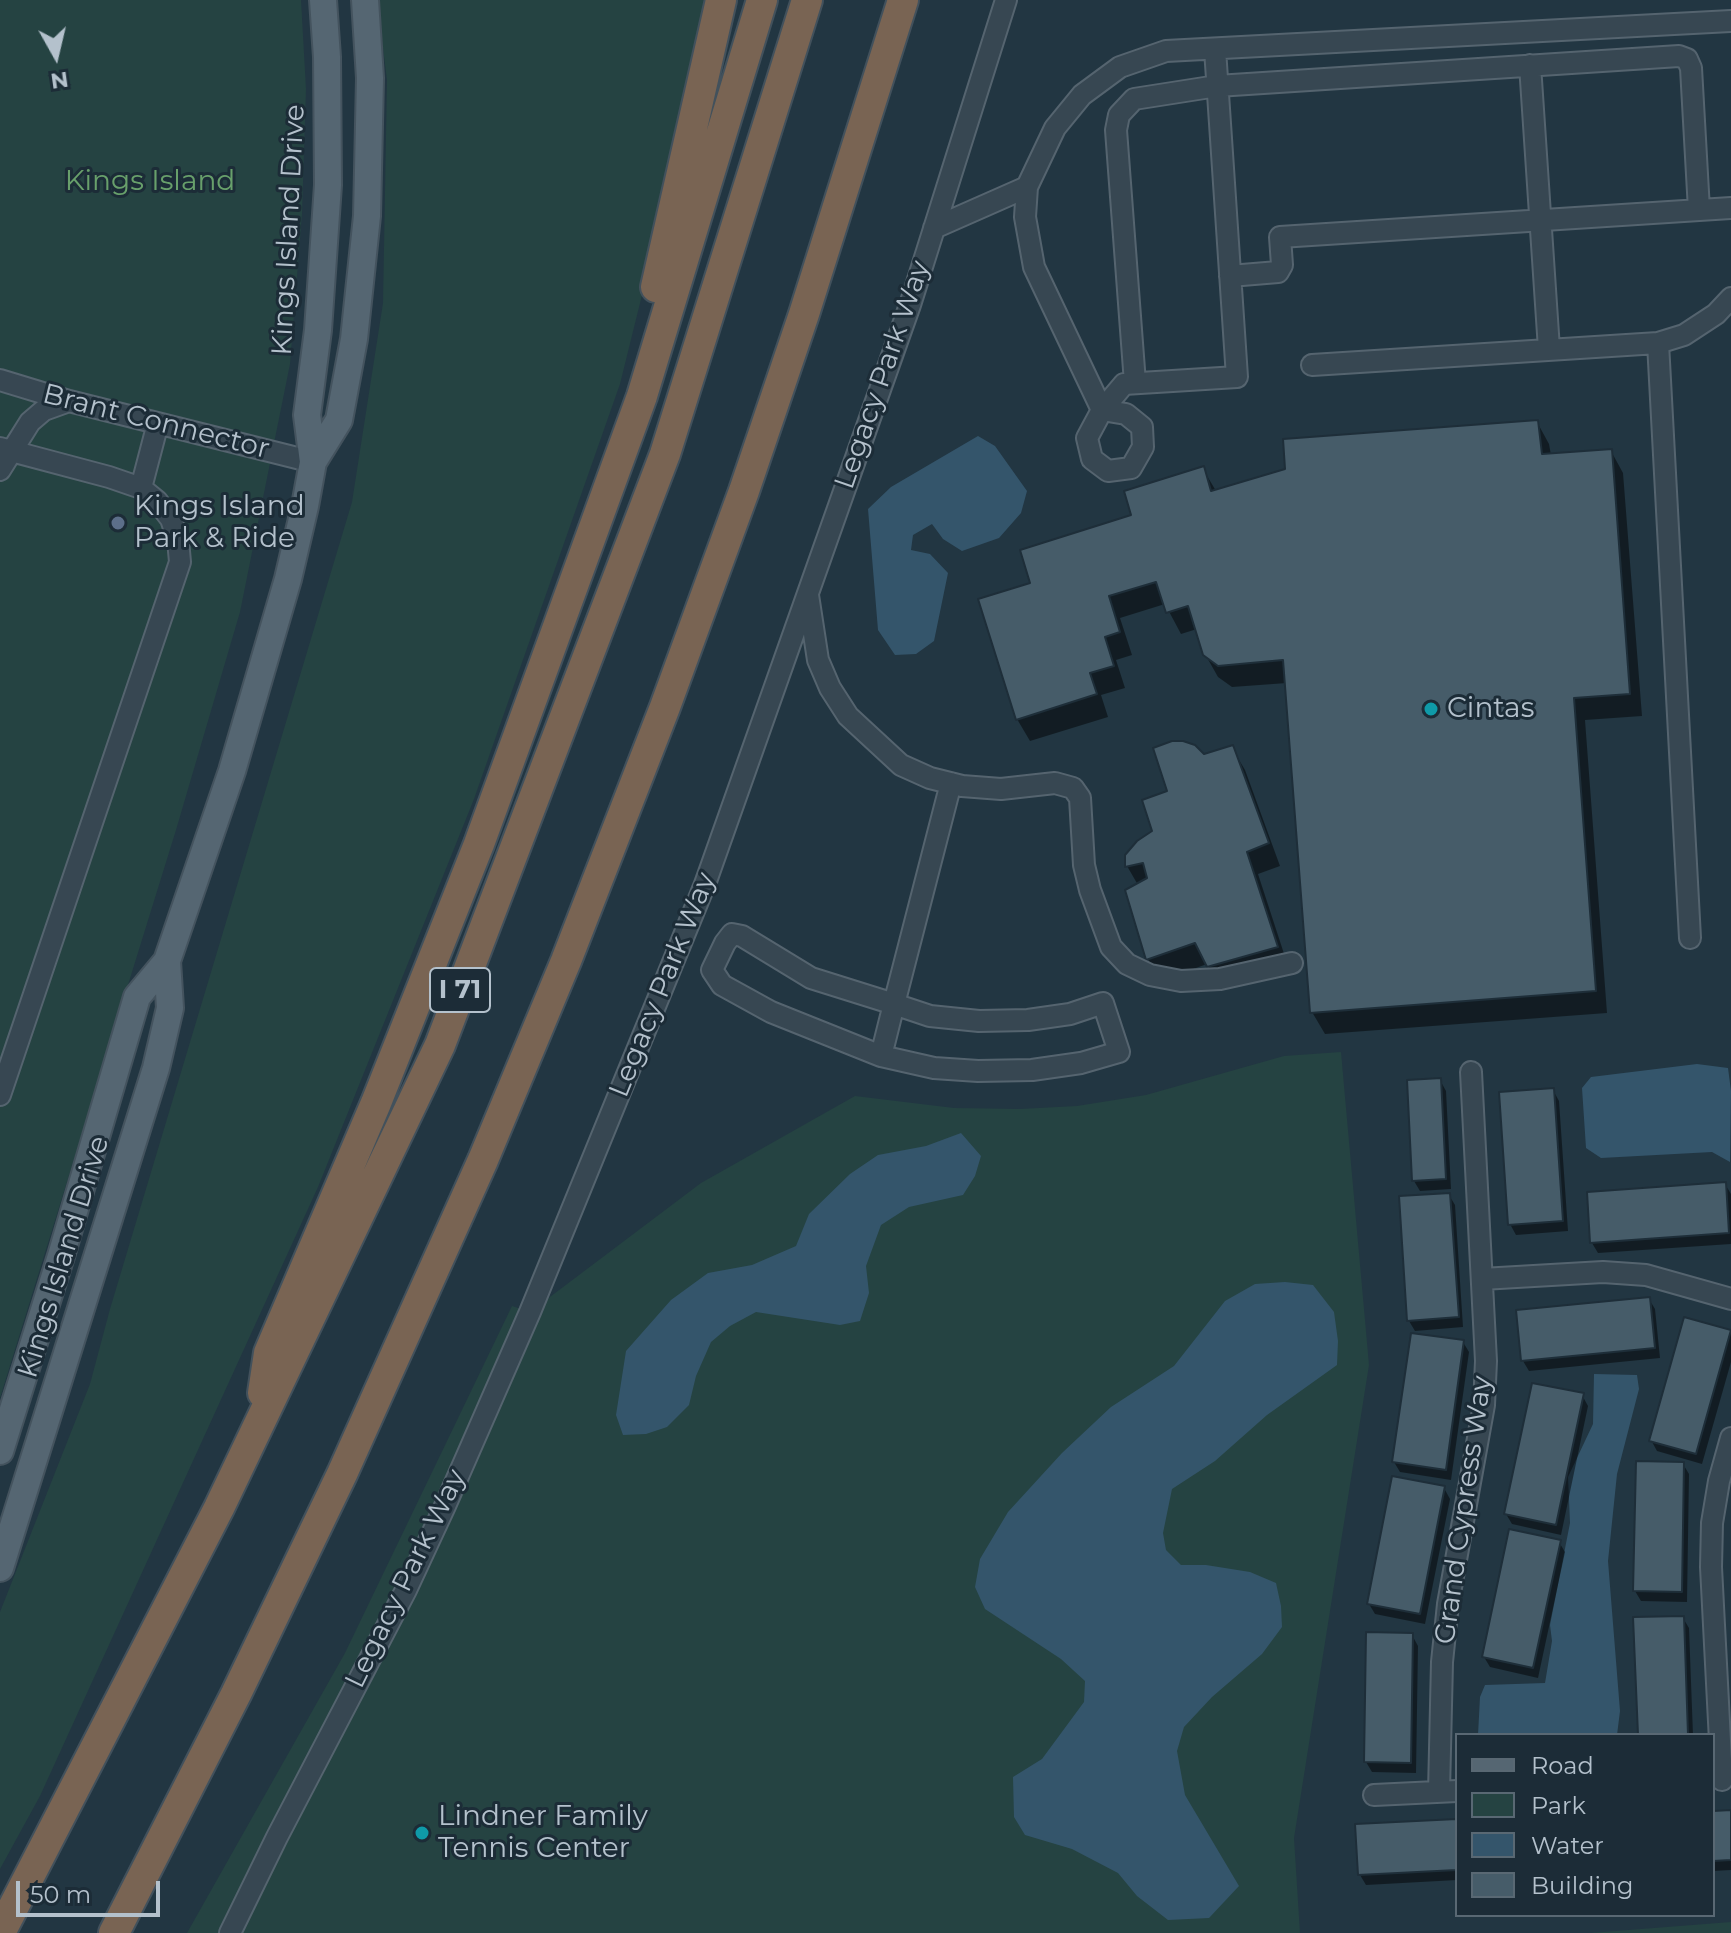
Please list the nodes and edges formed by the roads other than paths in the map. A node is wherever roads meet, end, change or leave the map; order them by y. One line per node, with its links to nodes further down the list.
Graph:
1 (323, 0): 30 (main road, Kings Island Drive)
2 (365, 0): 30 (main road, Kings Island Drive)
3 (721, 0): 26 (highway)
4 (762, 0): 26 (highway)
5 (807, 0): 44 (highway, I 71)
6 (903, 0): 52 (highway)
7 (1006, 0): 18 (street, Legacy Park Way)
8 (1731, 21): 9 (street)
9 (1478, 34): 10 (street); 12 (street)
10 (1215, 49): 13 (street); 14 (street)
11 (1530, 65): 12 (street); 16 (street); 17 (street)
12 (1480, 69): 13 (street)
13 (1217, 86): 19 (street); 25 (street)
14 (1027, 187): 18 (street); 25 (street)
15 (1731, 208): 16 (street)
16 (1699, 210): 17 (street)
17 (1541, 220): 19 (street); 22 (street)
18 (934, 228): 33 (street, Legacy Park Way)
19 (1230, 276): 25 (street)
20 (1728, 309): 21 (street)
21 (1658, 343): 22 (street); 35 (street)
22 (1549, 349): 23 (street)
23 (1312, 365)
24 (0, 380): 27 (street, Brant Connector)
25 (1135, 383)
26 (642, 396): 44 (highway)
27 (69, 401): 28 (street, Brant Connector); 29 (street)
28 (158, 423): 30 (street, Brant Connector); 32 (street)
29 (5, 450): 31 (street); 32 (street)
30 (313, 462): 36 (main road, Kings Island Drive)
31 (0, 470)
32 (141, 488): 41 (street)
33 (808, 592): 34 (street); 53 (street, Legacy Park Way)
34 (951, 783): 37 (street); 38 (street)
35 (1690, 938)
36 (167, 961): 46 (main road, Kings Island Drive); 47 (main road, Kings Island Drive)
37 (1292, 963)
38 (894, 1004): 39 (street); 39 (street); 39 (street)
39 (881, 1056)
40 (1471, 1072): 42 (street, Grand Cypress Way)
41 (0, 1095)
42 (1482, 1279): 43 (street); 49 (street, Grand Cypress Way)
43 (1731, 1299)
44 (257, 1428): 51 (highway, I 71)
45 (1731, 1438): 48 (street)
46 (0, 1451)
47 (0, 1568)
48 (1722, 1780)
49 (1448, 1791): 50 (street)
50 (1374, 1795)
51 (0, 1933)
52 (114, 1933)
53 (230, 1933)

